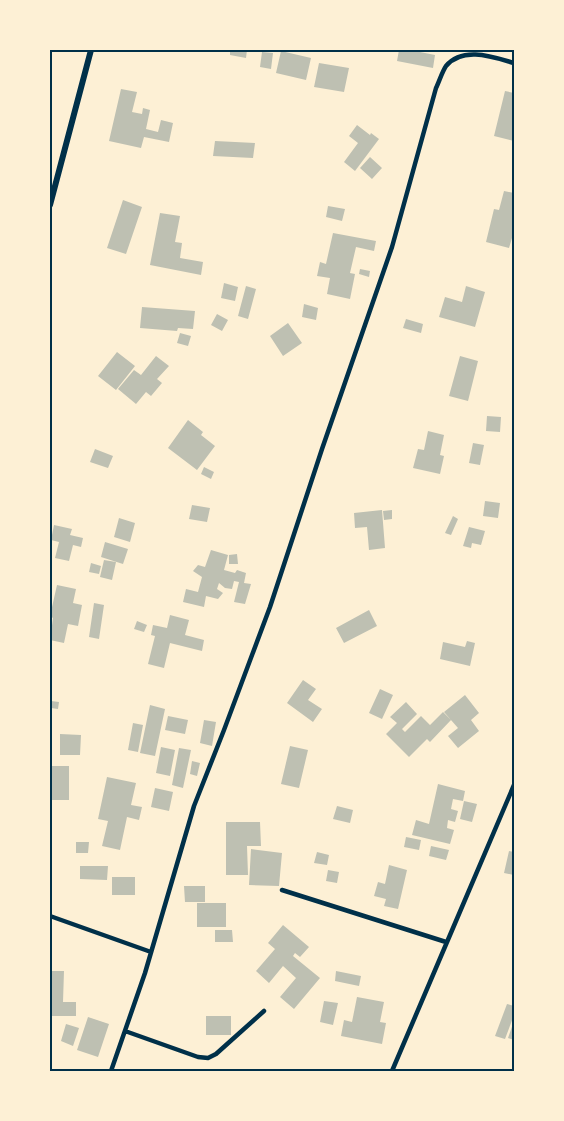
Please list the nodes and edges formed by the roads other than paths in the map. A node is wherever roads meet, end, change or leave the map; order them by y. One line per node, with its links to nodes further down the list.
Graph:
1 (92, 50): 3 (main road)
2 (514, 63): 8 (street)
3 (50, 205)
4 (514, 785): 7 (street)
5 (282, 890): 7 (street)
6 (50, 916): 8 (street)
7 (446, 942): 12 (street)
8 (151, 952): 10 (street)
9 (264, 1010): 10 (street)
10 (125, 1031): 11 (street)
11 (111, 1071)
12 (392, 1071)

